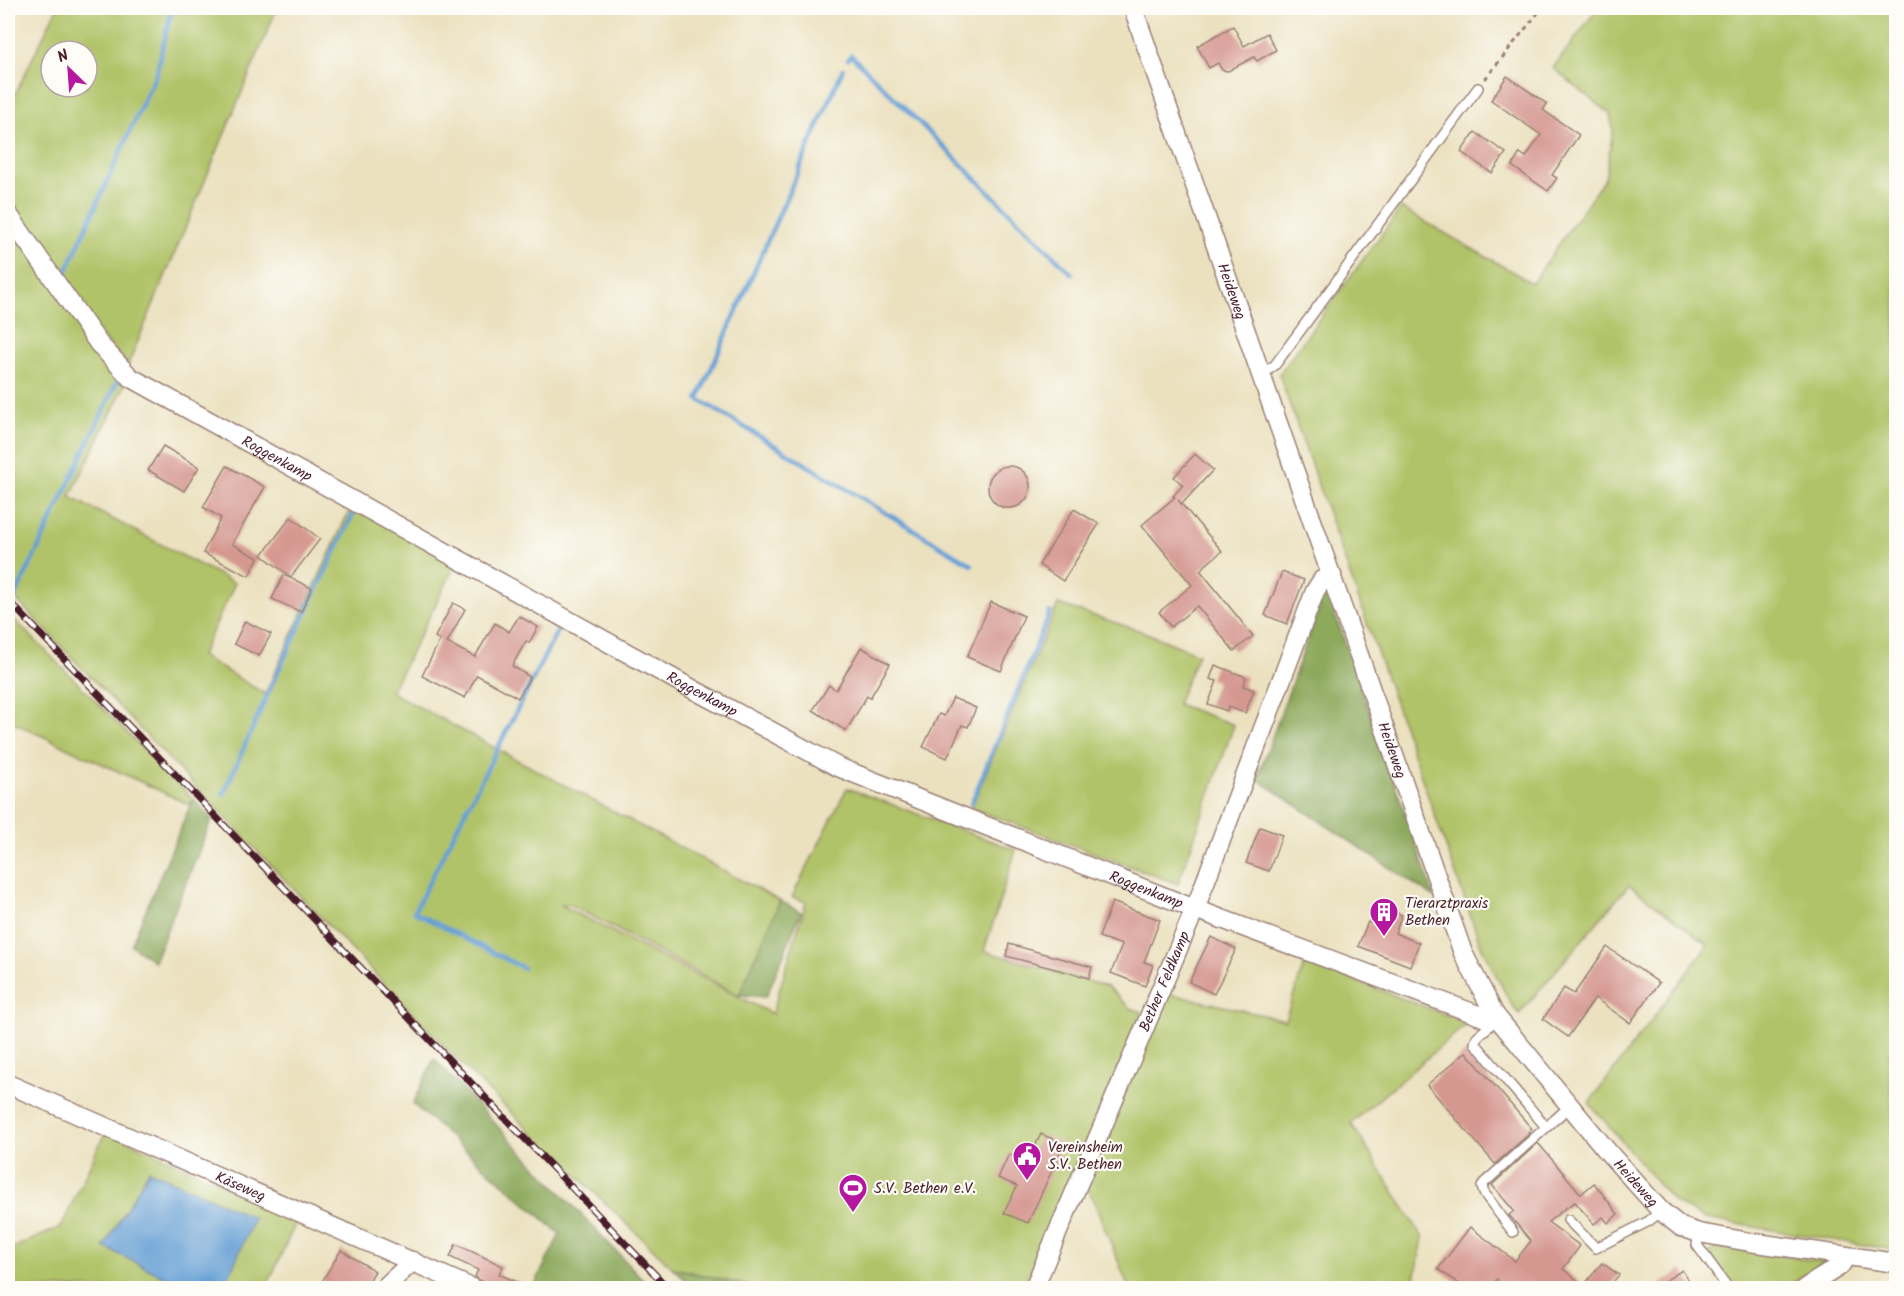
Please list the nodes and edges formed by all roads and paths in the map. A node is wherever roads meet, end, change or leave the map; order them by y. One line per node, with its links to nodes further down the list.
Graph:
1 (1134, 8): 5 (street, Heideweg)
2 (1542, 8): 3 (path)
3 (1478, 88): 5 (lane)
4 (8, 214): 7 (street, Roggenkamp)
5 (1262, 374): 6 (street, Heideweg)
6 (1332, 575): 7 (street, Bether Feldkamp); 8 (street, Heideweg)
7 (1195, 909): 8 (street, Roggenkamp); 21 (street, Bether Feldkamp)
8 (1497, 1016): 10 (street, Heideweg); 11 (lane)
9 (8, 1084): 17 (street, Käseweg)
10 (1570, 1106): 11 (lane); 12 (street, Heideweg)
11 (1546, 1127): 14 (lane)
12 (1661, 1211): 13 (lane); 15 (street, Heideweg)
13 (1568, 1220)
14 (1513, 1232)
15 (1699, 1233): 16 (street, Heideweg); 22 (lane)
16 (1846, 1256): 18 (street, Heideweg); 23 (street)
17 (413, 1261): 19 (street); 20 (street, Käseweg)
18 (1896, 1263)
19 (384, 1288)
20 (472, 1288)
21 (1034, 1288)
22 (1728, 1288)
23 (1805, 1288)

